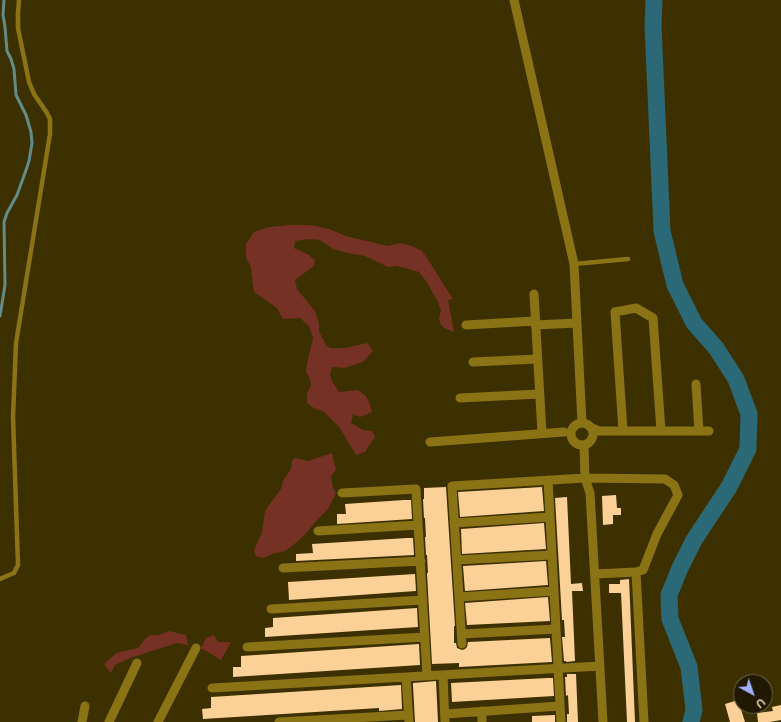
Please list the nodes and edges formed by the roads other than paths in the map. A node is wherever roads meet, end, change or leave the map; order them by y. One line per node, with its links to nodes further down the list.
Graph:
1 (19, 0): 37 (lane)
2 (514, 0): 4 (street)
3 (628, 258): 4 (lane)
4 (574, 264): 7 (street)
5 (534, 294): 6 (street)
6 (535, 323): 7 (street); 8 (street); 9 (street)
7 (577, 323): 14 (street)
8 (466, 325)
9 (538, 359): 10 (street); 12 (street)
10 (473, 362)
11 (696, 384): 18 (street)
12 (540, 394): 13 (street); 21 (street)
13 (460, 398)
14 (582, 423): 15 (street); 23 (street)
15 (592, 428): 16 (street); 23 (street)
16 (623, 431): 17 (street); 17 (street)
17 (661, 431): 18 (street)
18 (699, 431): 19 (street)
19 (709, 431)
20 (564, 432): 21 (street)
21 (542, 433): 22 (street)
22 (430, 442)
23 (584, 445): 24 (street)
24 (585, 478): 25 (street); 35 (street); 36 (street)
25 (548, 480): 27 (street); 28 (street)
26 (342, 493): 29 (street)
27 (550, 517): 28 (street); 31 (street)
28 (454, 523): 32 (street)
29 (418, 525): 30 (street); 33 (street)
30 (318, 531)
31 (552, 555): 32 (street); 38 (street)
32 (457, 560): 39 (street)
33 (420, 561): 34 (street); 40 (street)
34 (283, 568)
35 (636, 572): 36 (street); 70 (street)
36 (595, 574): 49 (street)
37 (0, 579)
38 (554, 591): 39 (street); 42 (street)
39 (459, 597): 43 (street)
40 (423, 600): 41 (street); 44 (street)
41 (271, 609)
42 (556, 628): 43 (street); 50 (street)
43 (462, 634): 45 (street)
44 (425, 637): 46 (street); 52 (street)
45 (462, 644)
46 (247, 646)
47 (196, 648): 64 (street)
48 (137, 663): 63 (street)
49 (600, 666): 50 (street); 69 (street)
50 (558, 668): 51 (street); 56 (street)
51 (443, 675): 52 (street); 59 (street)
52 (427, 676): 53 (street)
53 (406, 677): 54 (street); 58 (street)
54 (212, 688)
55 (84, 706): 62 (street)
56 (560, 706): 57 (street); 68 (street)
57 (482, 711): 59 (street); 67 (street)
58 (408, 718): 60 (street)
59 (445, 718)
60 (371, 719): 61 (street)
61 (335, 720): 66 (street)
62 (82, 722)
63 (109, 722)
64 (158, 722)
65 (279, 722): 66 (street)
66 (297, 722)
67 (482, 722)
68 (561, 722)
69 (603, 722)
70 (644, 722)

